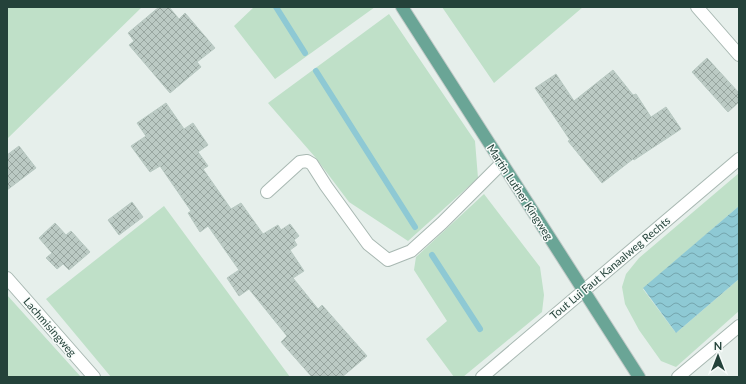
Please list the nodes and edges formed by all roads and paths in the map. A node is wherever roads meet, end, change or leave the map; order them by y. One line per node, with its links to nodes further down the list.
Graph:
1 (402, 7): 5 (main road, Martin Luther Kingweg)
2 (697, 7): 3 (street)
3 (739, 55)
4 (739, 159): 8 (street, Tout Lui Faut Kanaalweg Rechts)
5 (501, 164): 6 (street); 8 (main road, Martin Luther Kingweg)
6 (267, 192)
7 (7, 278): 10 (street, Lachmisingweg)
8 (584, 290): 11 (street, Tout Lui Faut Kanaalweg Rechts); 12 (main road, Martin Luther Kingweg)
9 (739, 326): 13 (street)
10 (94, 377)
11 (482, 377)
12 (639, 377)
13 (678, 377)

